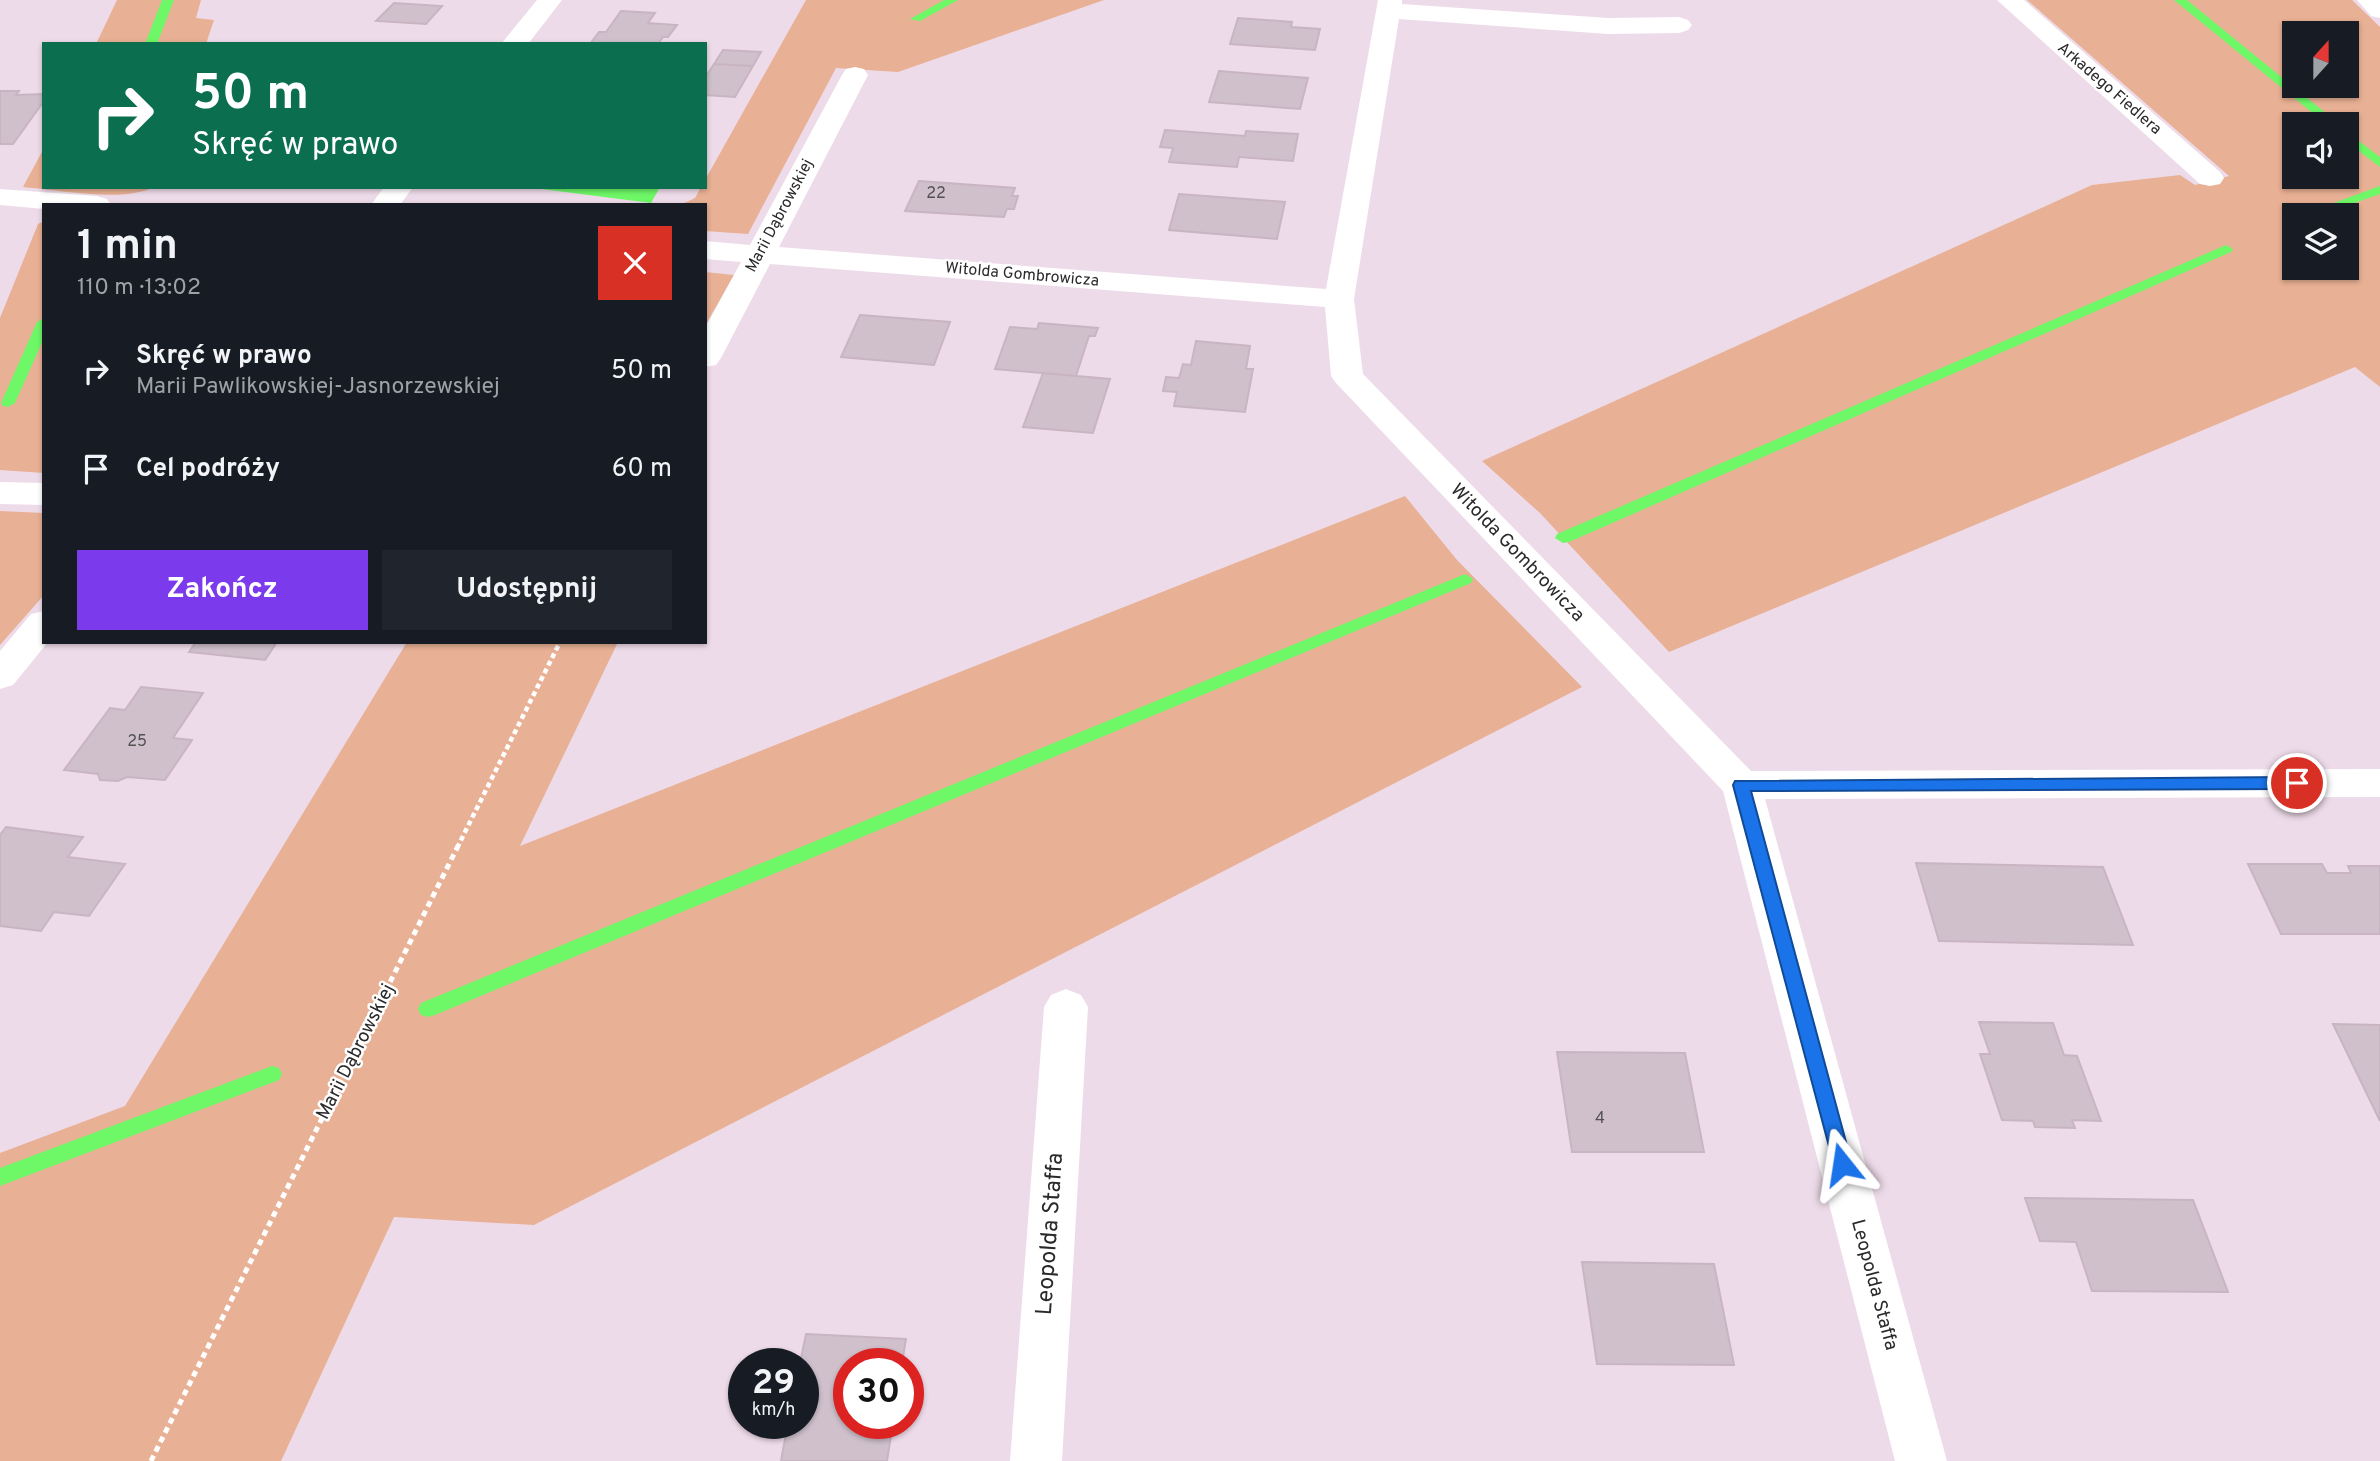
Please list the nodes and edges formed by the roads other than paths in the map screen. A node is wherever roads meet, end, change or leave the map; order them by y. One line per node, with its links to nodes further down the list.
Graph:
1 (550, 0): 7 (street)
2 (2009, 0): 9 (street, Arkadego Fiedlera)
3 (2369, 0): 5 (street)
4 (1389, 5): 6 (street); 16 (street, Witolda Gombrowicza)
5 (2380, 11)
6 (1679, 25)
7 (516, 42)
8 (855, 75): 15 (street, Marii Dąbrowskiej)
9 (2210, 178)
10 (397, 189): 13 (street)
11 (0, 197): 12 (street)
12 (73, 203)
13 (386, 203)
14 (707, 250): 15 (street, Witolda Gombrowicza)
15 (760, 254): 16 (street, Witolda Gombrowicza); 17 (street, Marii Dąbrowskiej)
16 (1339, 299): 23 (street, Witolda Gombrowicza)
17 (707, 354)
18 (0, 493): 19 (street)
19 (42, 494)
20 (42, 625): 21 (street)
21 (0, 676)
22 (2380, 783): 23 (street)
23 (1741, 785): 26 (street, Leopolda Staffa)
24 (1066, 1007): 25 (street, Leopolda Staffa)
25 (1036, 1461)
26 (1921, 1461)

